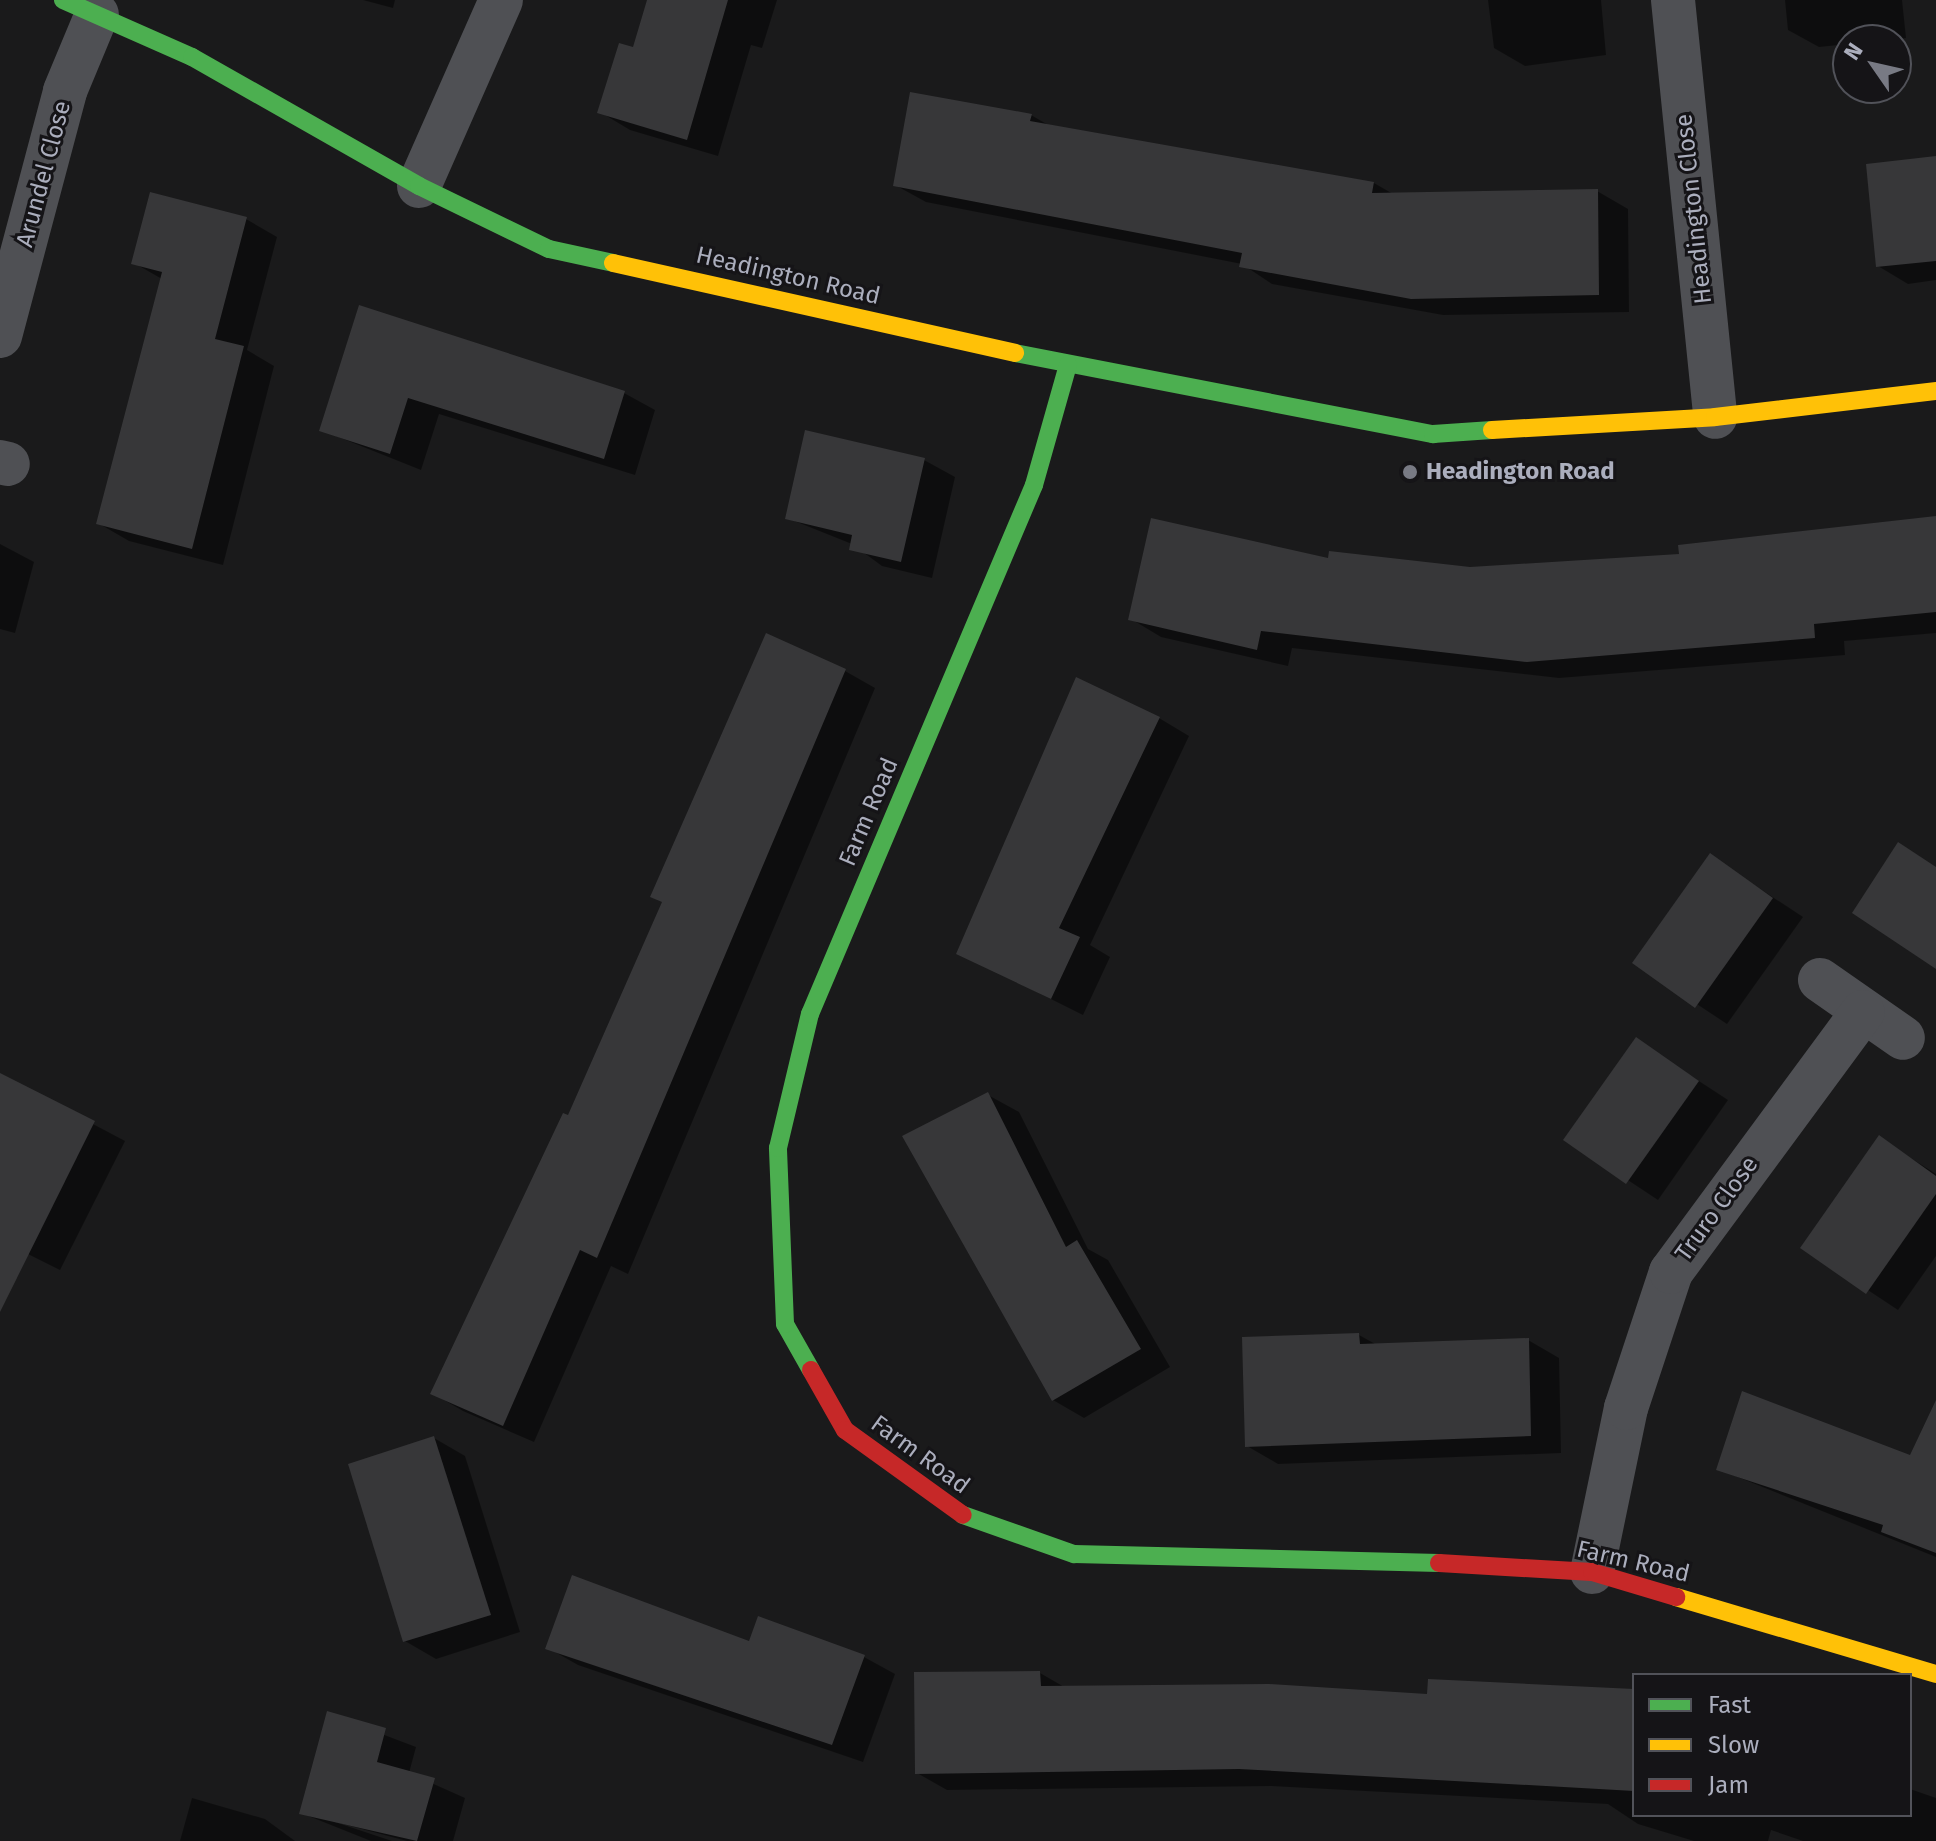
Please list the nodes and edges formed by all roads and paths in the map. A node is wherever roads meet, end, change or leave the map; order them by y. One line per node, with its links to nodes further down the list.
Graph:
1 (501, 0): 4 (street)
2 (1673, 0): 8 (street, Headington Close)
3 (80, 7): 4 (street, Headington Road); 5 (street, Arundel Close)
4 (419, 186): 6 (street, Headington Road)
5 (0, 336)
6 (1068, 365): 8 (street, Headington Road); 12 (street, Farm Road)
7 (1936, 391): 8 (street, Headington Road)
8 (1715, 417)
9 (1820, 980): 10 (street)
10 (1863, 1012): 11 (street); 12 (street, Truro Close)
11 (1903, 1038)
12 (1592, 1572): 13 (street, Farm Road)
13 (1936, 1674)

